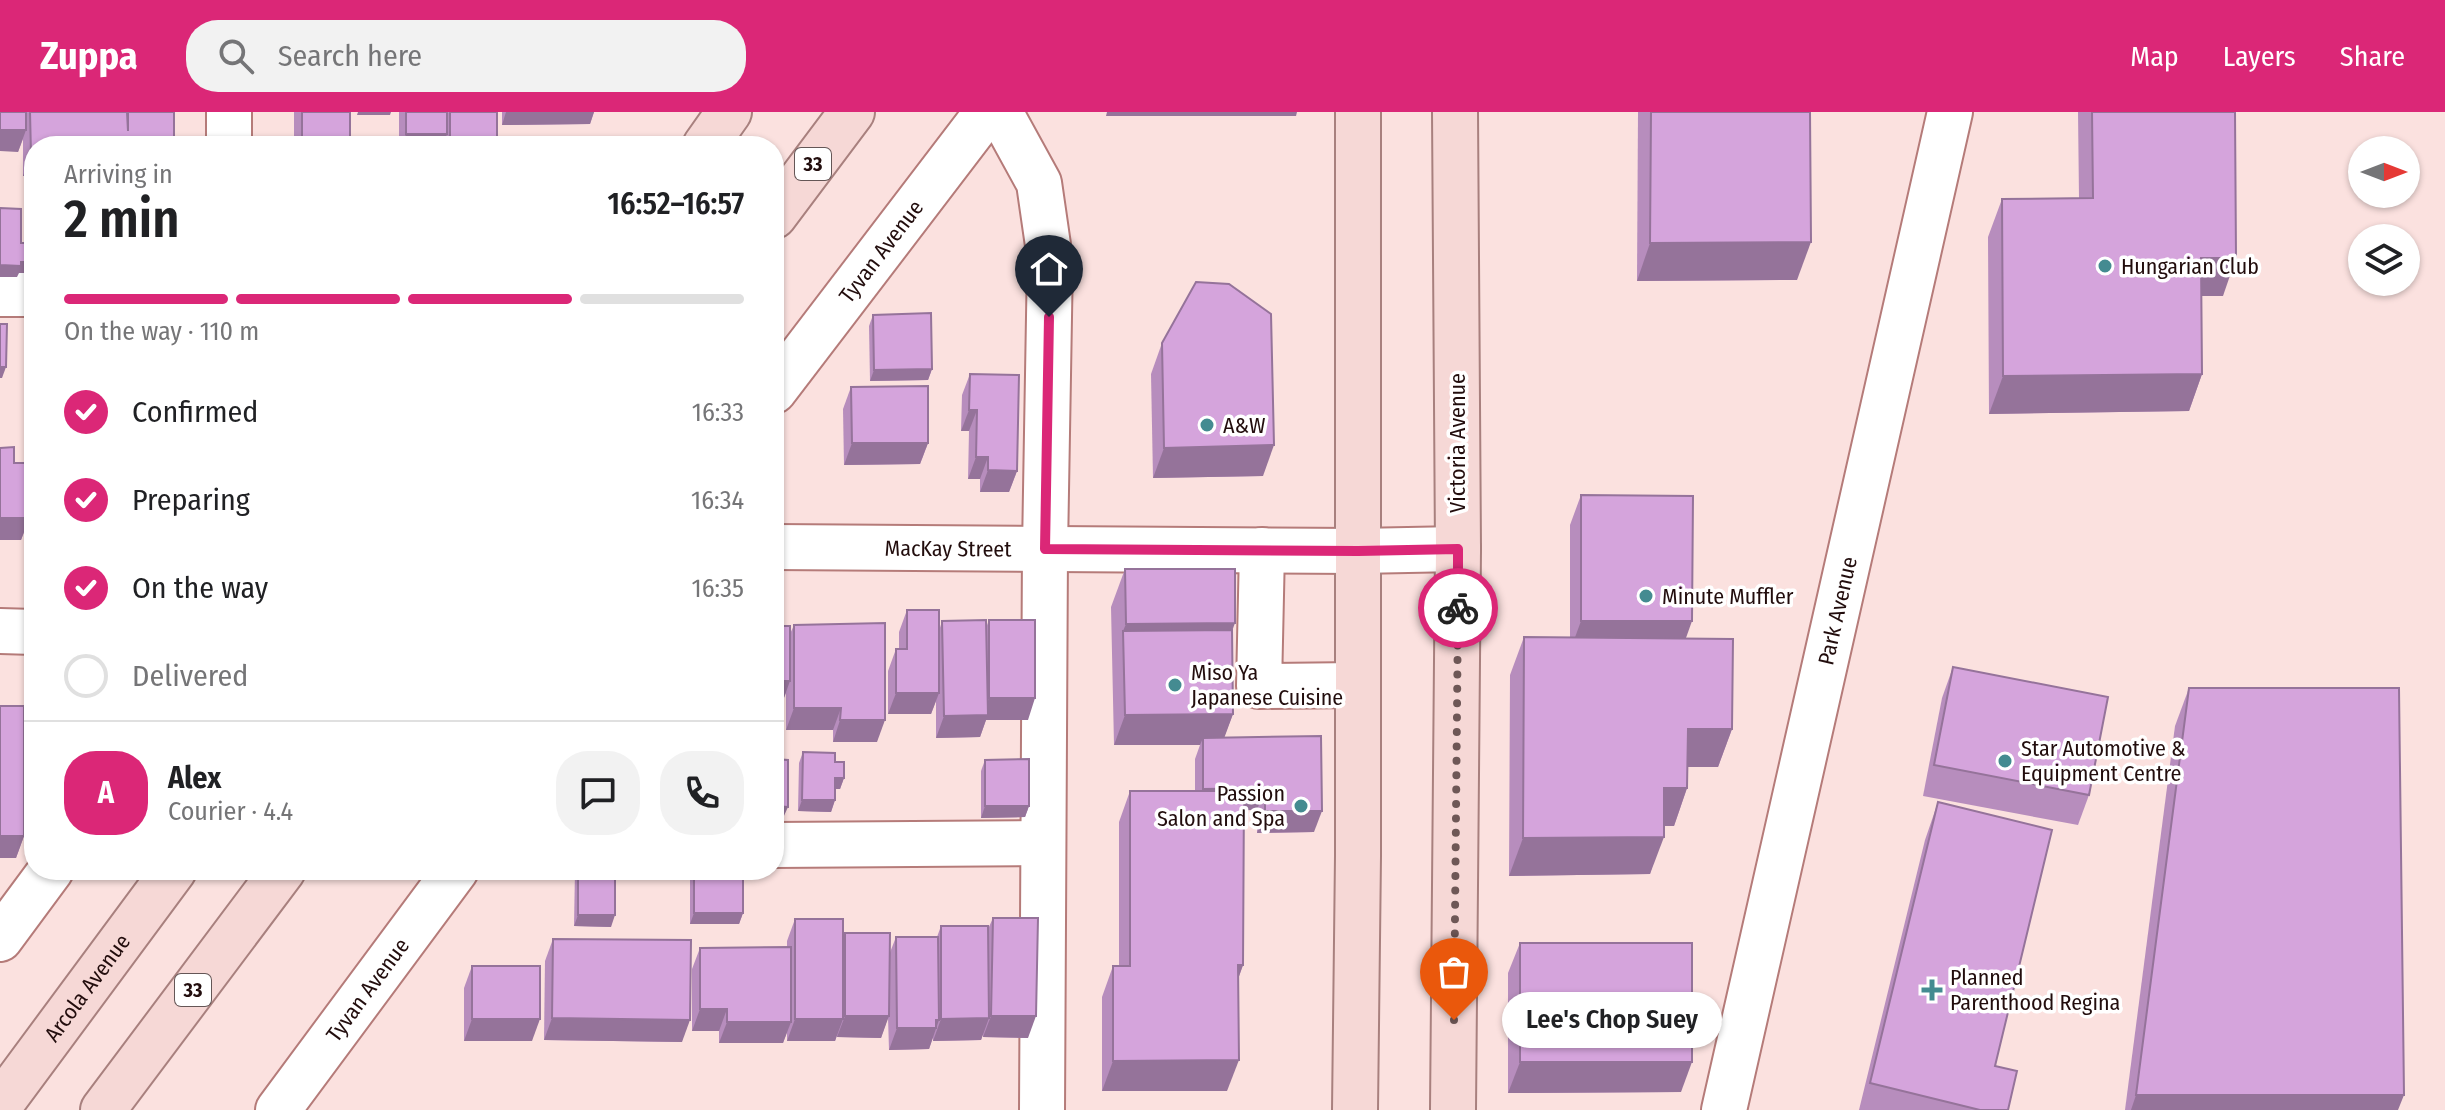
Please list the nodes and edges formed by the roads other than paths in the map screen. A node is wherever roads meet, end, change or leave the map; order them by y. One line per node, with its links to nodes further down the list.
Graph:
1 (229, 112): 10 (street)
2 (696, 112): 11 (main road)
3 (729, 112): 12 (main road)
4 (852, 112): 13 (main road, 33)
5 (987, 112): 16 (street, Tyvan Avenue)
6 (1000, 112): 18 (street)
7 (1358, 112): 21 (main road)
8 (1455, 112): 19 (main road, Victoria Avenue)
9 (1950, 112): 38 (street, Park Avenue)
10 (229, 136)
11 (692, 136)
12 (712, 136)
13 (784, 203)
14 (0, 294): 15 (street)
15 (24, 294)
16 (784, 378)
17 (784, 547): 18 (street, MacKay Street)
18 (1045, 549): 20 (street, MacKay Street); 25 (street)
19 (1458, 549): 21 (street, MacKay Street); 37 (main road, Victoria Avenue)
20 (1262, 550): 21 (street, MacKay Street); 24 (street)
21 (1358, 551): 24 (main road)
22 (0, 631): 23 (street)
23 (24, 632)
24 (1358, 685): 36 (main road)
25 (1043, 843): 26 (street); 35 (street)
26 (784, 845)
27 (44, 880): 31 (street)
28 (167, 880): 32 (main road, Arcola Avenue)
29 (276, 880): 33 (main road, 33)
30 (449, 880): 34 (street, Tyvan Avenue)
31 (0, 939)
32 (0, 1105)
33 (103, 1110)
34 (278, 1110)
35 (1042, 1110)
36 (1355, 1110)
37 (1453, 1110)
38 (1724, 1110)

